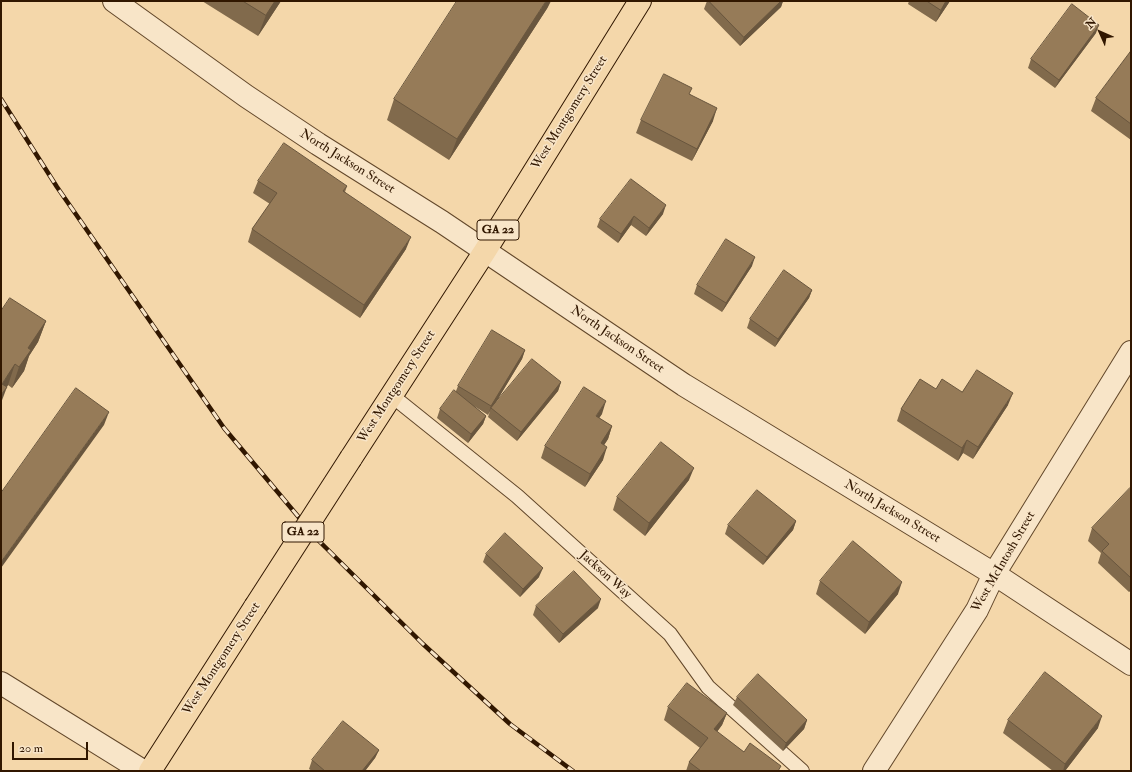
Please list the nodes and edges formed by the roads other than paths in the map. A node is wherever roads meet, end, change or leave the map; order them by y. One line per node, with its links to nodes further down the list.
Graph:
1 (114, 1): 3 (street, North Jackson Street)
2 (640, 1): 3 (main road, West Montgomery Street / GA 22)
3 (485, 250): 5 (main road, West Montgomery Street / GA 22); 6 (street, North Jackson Street)
4 (1131, 352): 6 (street, West McIntosh Street)
5 (391, 395): 10 (main road, West Montgomery Street / GA 22, bridge); 11 (lane, Jackson Way)
6 (994, 574): 7 (street, North Jackson Street); 12 (street, West McIntosh Street)
7 (1131, 664)
8 (1, 683): 9 (street)
9 (143, 771)
10 (150, 771)
11 (802, 771)
12 (874, 771)

